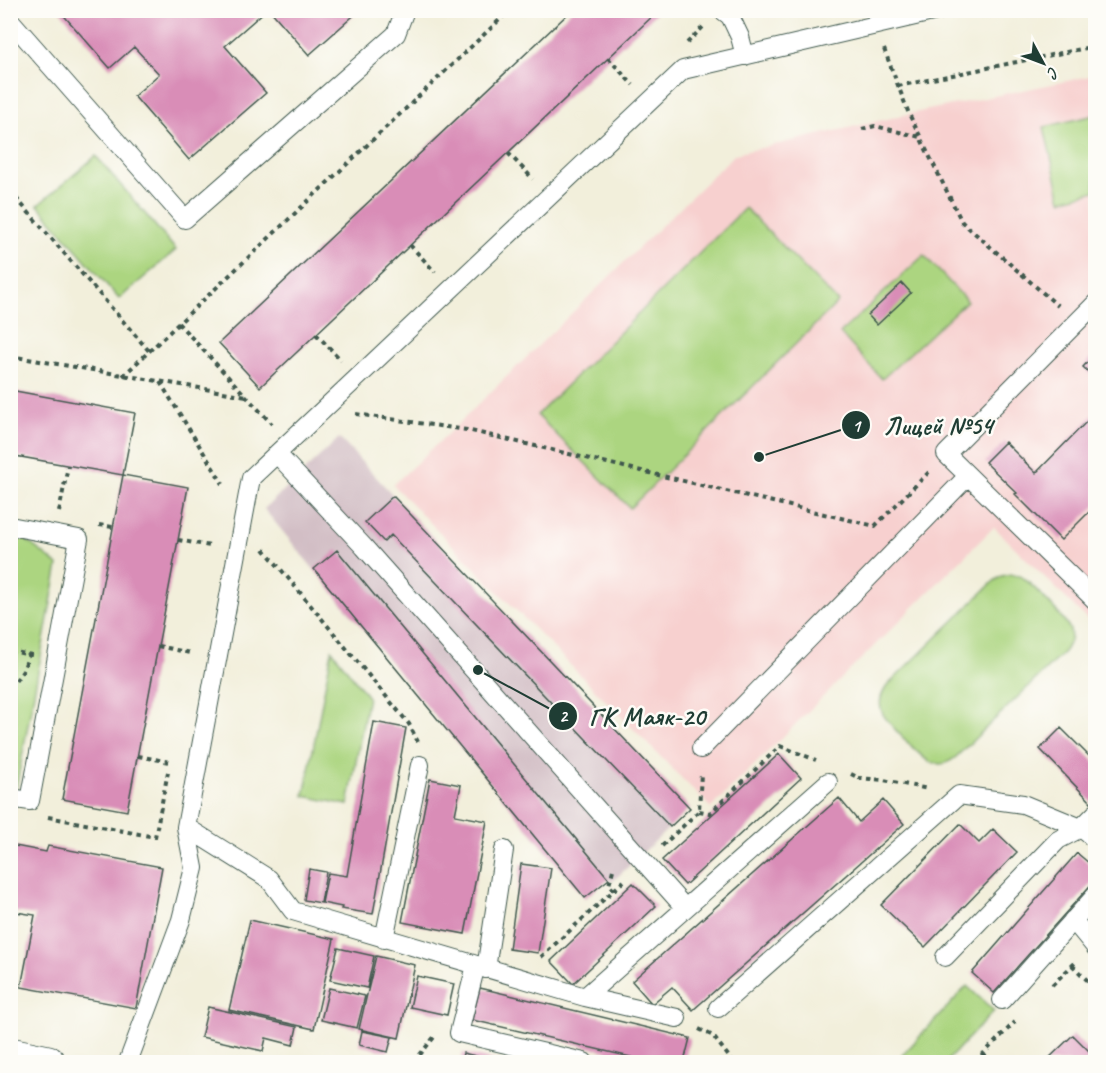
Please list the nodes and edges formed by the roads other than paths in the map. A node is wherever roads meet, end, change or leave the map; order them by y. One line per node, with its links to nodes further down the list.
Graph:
1 (405, 10): 4 (lane)
2 (941, 10): 5 (lane)
3 (727, 12): 5 (lane)
4 (10, 20)
5 (745, 56): 7 (lane)
6 (1095, 303): 8 (lane)
7 (283, 448): 16 (lane); 21 (lane)
8 (968, 476): 10 (lane); 11 (lane)
9 (10, 526): 14 (lane)
10 (1095, 601)
11 (701, 748)
12 (420, 765): 23 (lane)
13 (828, 782): 21 (lane)
14 (10, 798)
15 (1095, 813): 17 (lane)
16 (186, 827): 23 (lane); 33 (lane)
17 (1081, 828): 18 (lane); 25 (lane); 29 (lane)
18 (1095, 840)
19 (504, 850): 26 (lane)
20 (1095, 895): 22 (lane)
21 (685, 908): 27 (lane)
22 (1073, 920): 24 (lane); 28 (lane)
23 (384, 939): 26 (lane)
24 (1094, 945)
25 (945, 957)
26 (481, 967): 27 (lane); 34 (lane)
27 (585, 997): 30 (lane)
28 (1002, 1000)
29 (718, 1008)
30 (677, 1018)
31 (10, 1054): 32 (street)
32 (48, 1062)
33 (128, 1062)
34 (584, 1062)

